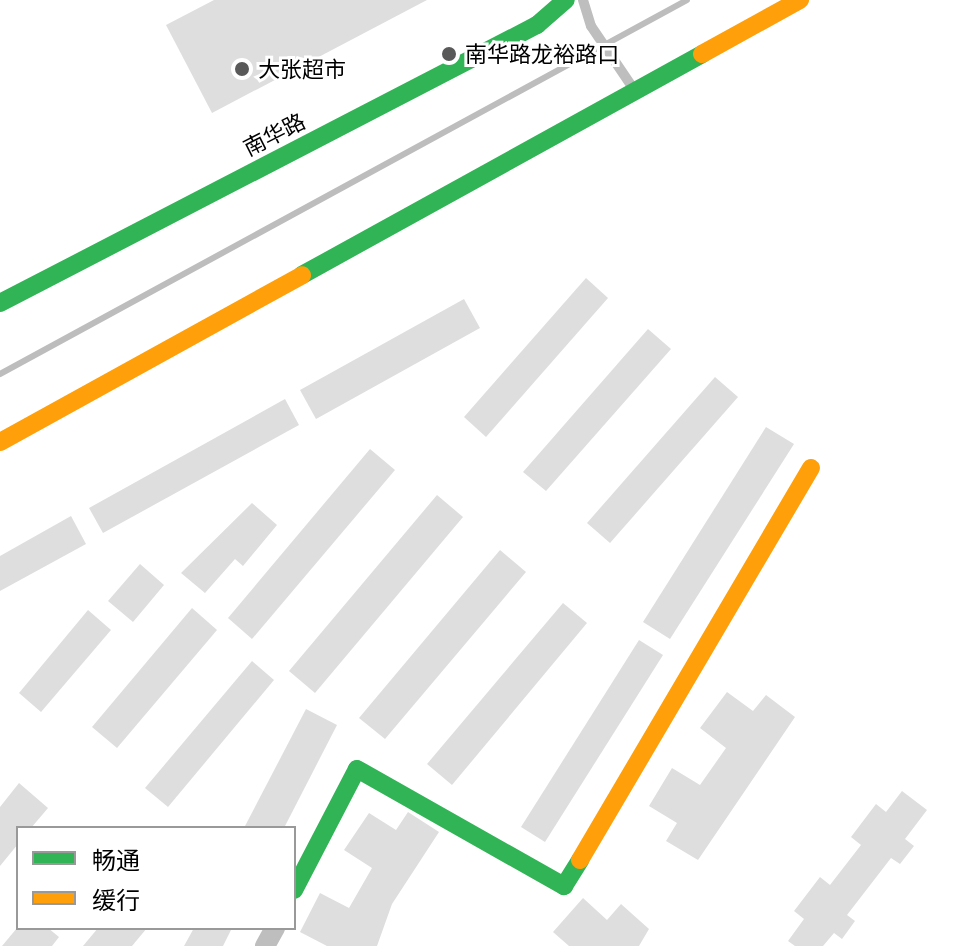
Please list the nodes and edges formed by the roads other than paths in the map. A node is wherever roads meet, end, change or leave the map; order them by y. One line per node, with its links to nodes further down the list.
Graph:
1 (566, 0): 5 (street, 南华路)
2 (583, 0): 4 (lane)
3 (800, 0): 4 (street)
4 (636, 94): 6 (street)
5 (0, 303)
6 (0, 442)
7 (811, 468): 8 (street)
8 (296, 886)

